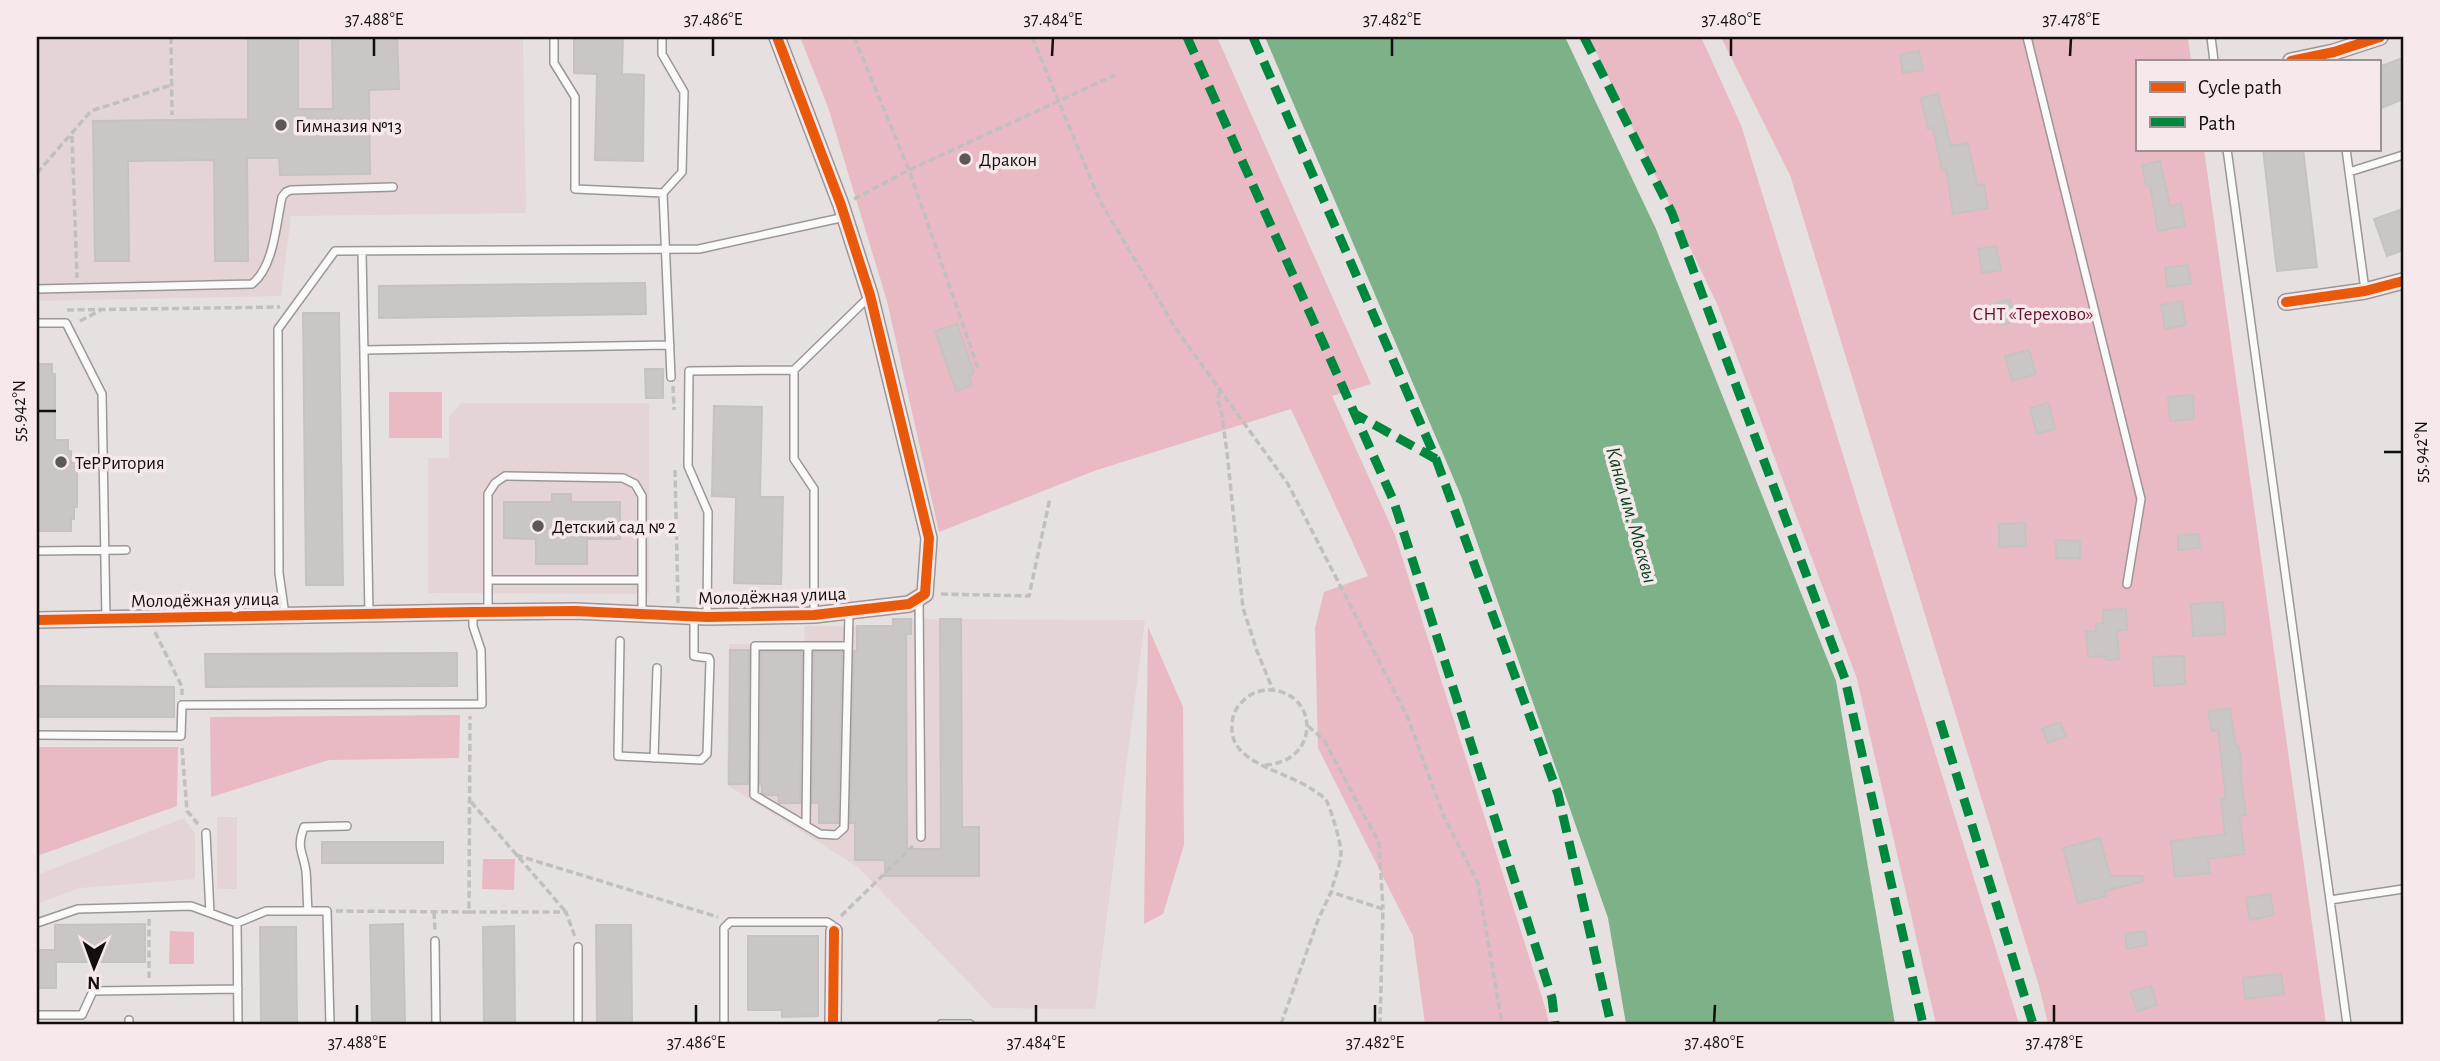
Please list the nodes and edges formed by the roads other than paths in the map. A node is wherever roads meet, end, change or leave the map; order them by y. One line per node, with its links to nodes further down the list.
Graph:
1 (554, 37): 15 (lane)
2 (662, 37): 15 (lane)
3 (777, 37): 16 (street)
4 (2027, 37): 34 (lane)
5 (2211, 37): 8 (lane)
6 (2380, 37): 7 (street)
7 (2335, 57): 9 (street)
8 (2214, 60)
9 (2302, 60)
10 (2227, 150): 56 (lane)
11 (2346, 150): 13 (lane)
12 (2403, 155): 13 (lane)
13 (2349, 172): 21 (lane)
14 (393, 187): 20 (lane)
15 (663, 193): 17 (lane)
16 (845, 217): 17 (lane); 22 (street)
17 (664, 250): 18 (lane); 25 (lane)
18 (362, 252): 26 (lane); 40 (lane)
19 (2403, 281): 21 (street)
20 (37, 289)
21 (2365, 291): 23 (street)
22 (870, 295): 27 (lane); 35 (street)
23 (2286, 302)
24 (37, 323): 31 (lane)
25 (670, 345): 26 (lane); 28 (lane)
26 (364, 350): 39 (lane)
27 (794, 370): 41 (lane); 42 (lane)
28 (671, 377)
29 (127, 550): 31 (lane)
30 (37, 551): 31 (lane)
31 (106, 551): 43 (lane)
32 (488, 580): 33 (lane); 33 (lane); 37 (lane)
33 (641, 580): 38 (lane)
34 (2127, 584)
35 (922, 595): 36 (street, Молодёжная улица); 54 (lane)
36 (849, 611): 41 (street, Молодёжная улица); 47 (lane)
37 (480, 612): 38 (street, Молодёжная улица); 39 (street, Молодёжная улица); 49 (lane)
38 (642, 613): 42 (street, Молодёжная улица)
39 (369, 614): 40 (street, Молодёжная улица)
40 (285, 615): 43 (street, Молодёжная улица)
41 (814, 615): 42 (street, Молодёжная улица)
42 (701, 617): 50 (lane)
43 (106, 619): 44 (street, Молодёжная улица)
44 (37, 620)
45 (620, 641): 50 (lane)
46 (808, 646): 47 (lane); 51 (lane); 51 (lane)
47 (848, 646): 51 (lane)
48 (657, 668): 50 (lane)
49 (37, 735)
50 (654, 758)
51 (806, 825)
52 (347, 826): 57 (lane)
53 (206, 834): 58 (lane)
54 (921, 837)
55 (2403, 889): 56 (lane)
56 (2330, 900): 74 (lane)
57 (307, 911): 60 (lane); 67 (lane)
58 (210, 913): 59 (lane); 60 (lane)
59 (37, 923)
60 (237, 923): 64 (lane)
61 (833, 928): 70 (lane); 71 (street)
62 (435, 941): 68 (lane)
63 (578, 947): 69 (lane)
64 (238, 989): 65 (lane); 66 (lane)
65 (37, 1015)
66 (237, 1024)
67 (330, 1024)
68 (436, 1024)
69 (578, 1024)
70 (724, 1024)
71 (833, 1024)
72 (943, 1024): 73 (lane)
73 (970, 1024)
74 (2347, 1024)

